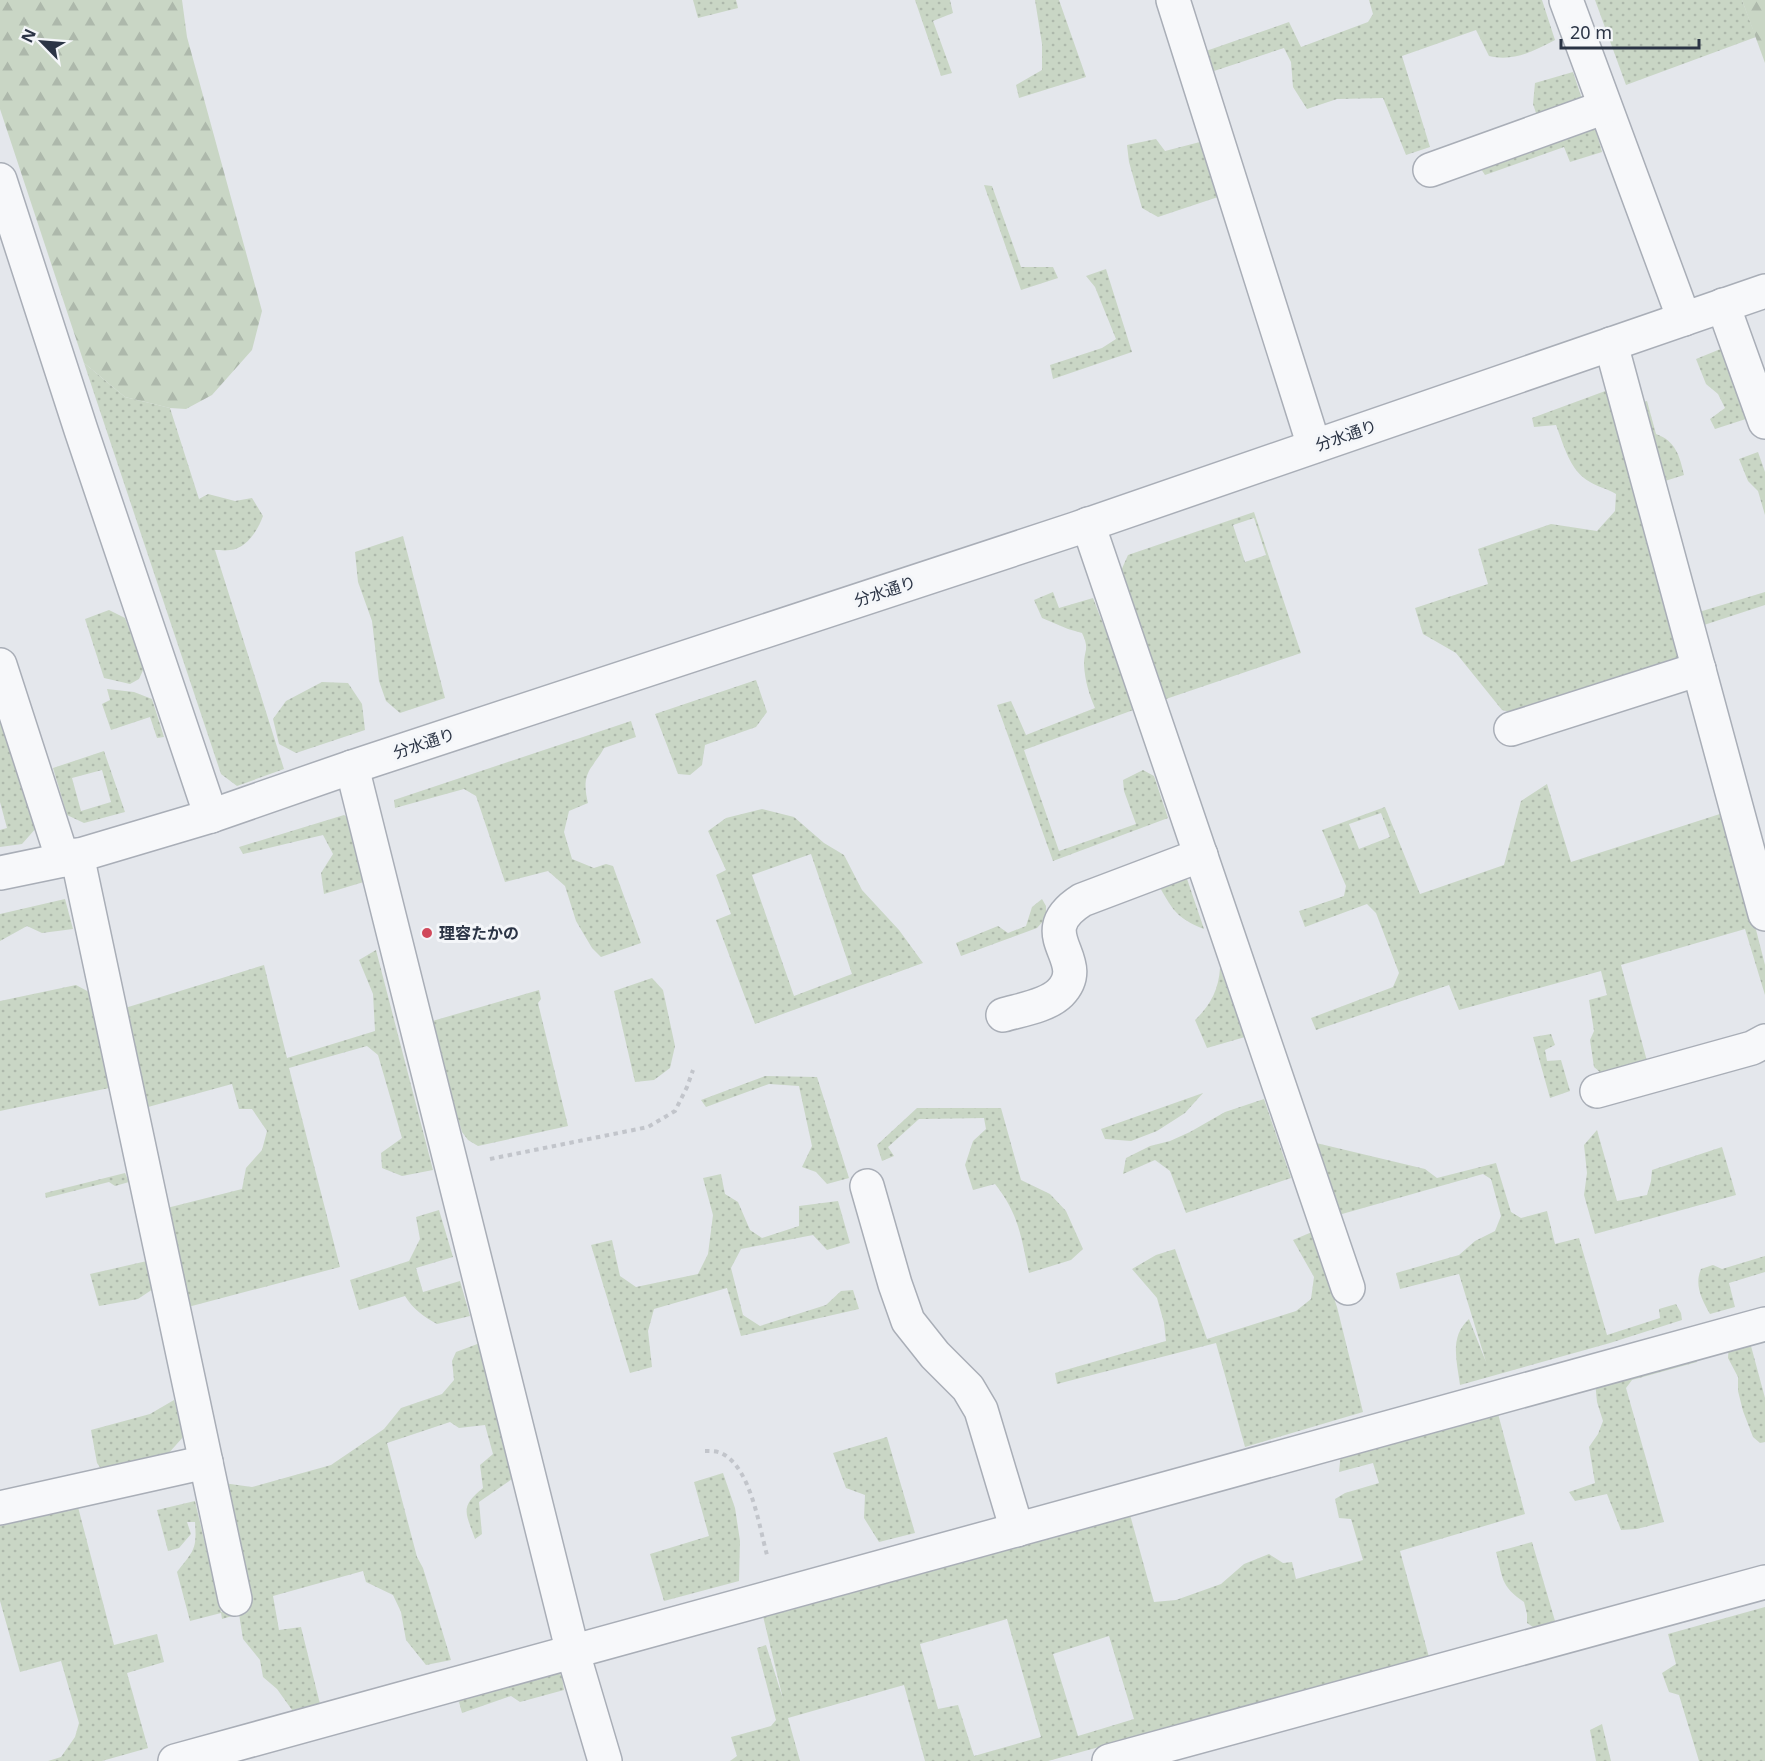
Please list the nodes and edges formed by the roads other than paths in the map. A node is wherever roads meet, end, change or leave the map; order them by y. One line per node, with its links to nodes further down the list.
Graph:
1 (1173, 0): 11 (street)
2 (1566, 0): 3 (street)
3 (1605, 106): 4 (street); 8 (street)
4 (1430, 170)
5 (0, 180): 17 (street)
6 (1765, 291): 7 (street, 分水通り)
7 (1723, 305): 8 (street, 分水通り); 10 (street)
8 (1684, 319): 9 (street, 分水通り)
9 (1611, 344): 11 (street, 分水通り); 14 (street)
10 (1765, 422)
11 (1314, 446): 12 (street, 分水通り)
12 (1088, 524): 16 (street, 分水通り); 18 (street)
13 (0, 665): 19 (street)
14 (1699, 669): 15 (street); 21 (street)
15 (1511, 729)
16 (352, 767): 17 (street, 分水通り); 33 (street)
17 (211, 816): 19 (street, 分水通り)
18 (1201, 855): 22 (street); 26 (street)
19 (70, 857): 20 (street, 分水通り); 28 (street)
20 (0, 873)
21 (1765, 914)
22 (1003, 1016)
23 (1765, 1041): 24 (street)
24 (1598, 1091)
25 (867, 1186): 30 (street)
26 (1348, 1288)
27 (1765, 1324): 30 (street)
28 (206, 1462): 29 (street); 32 (street)
29 (0, 1508)
30 (1017, 1530): 33 (street)
31 (1765, 1582): 36 (street)
32 (235, 1599)
33 (573, 1653): 34 (street); 35 (street)
34 (176, 1761)
35 (605, 1761)
36 (1109, 1761)

